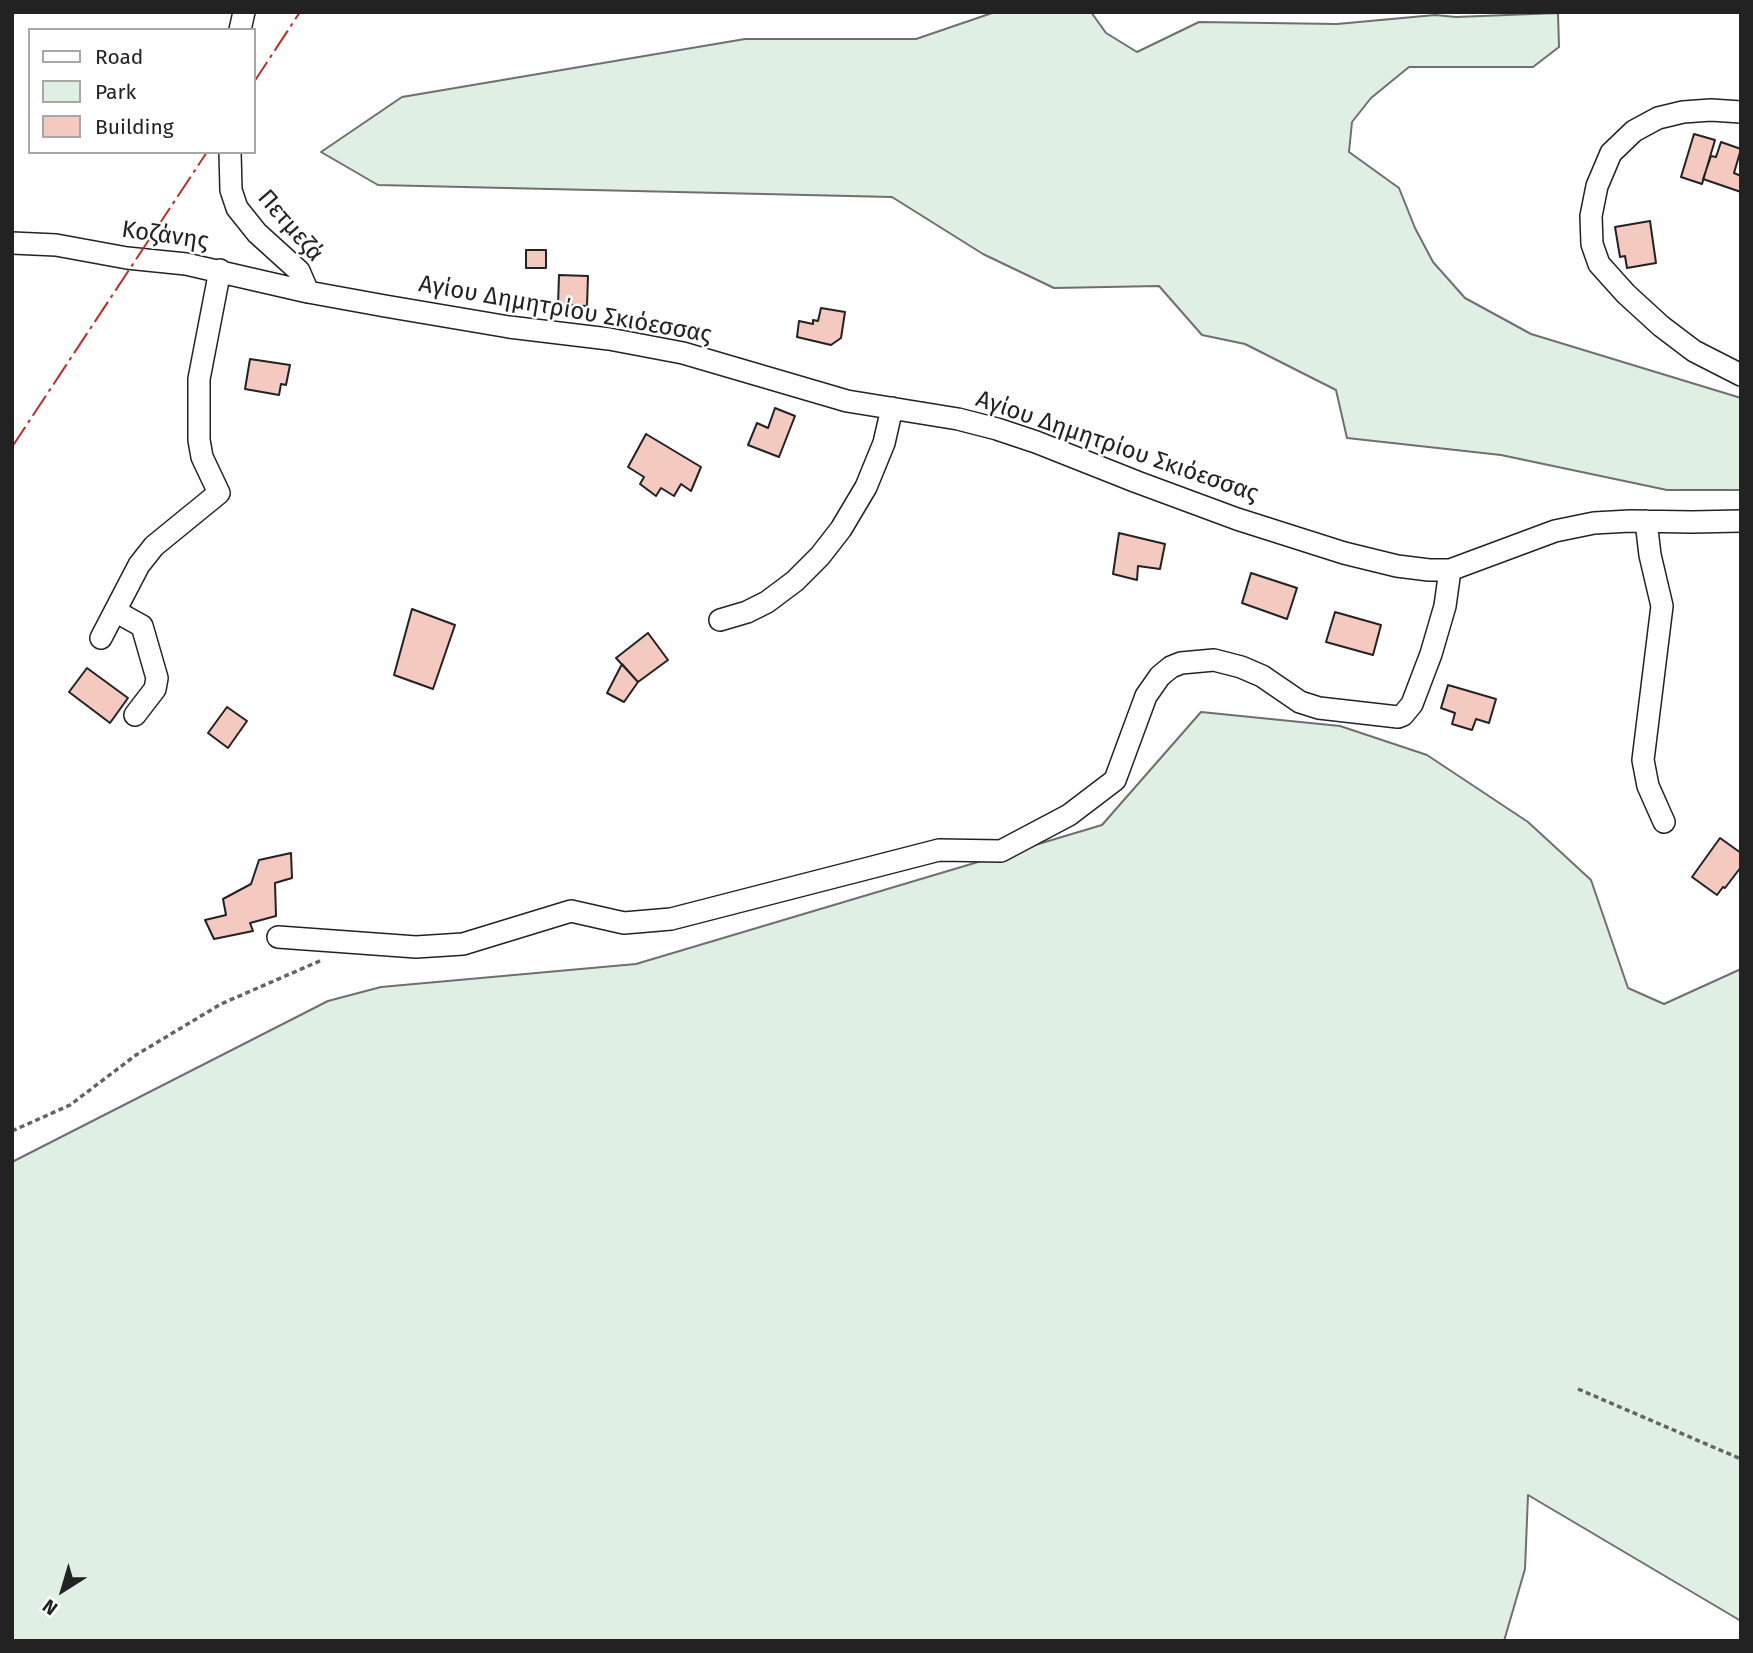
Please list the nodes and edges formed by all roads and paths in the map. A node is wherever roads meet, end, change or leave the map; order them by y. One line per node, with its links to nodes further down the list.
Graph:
1 (1741, 112): 6 (street)
2 (230, 154): 5 (street, Πετμεζά)
3 (12, 243): 4 (street, Κοζάνης)
4 (220, 270): 5 (street, Κοζάνης); 11 (street)
5 (308, 292): 7 (street, Αγίου Δημητρίου Σκιόεσσας)
6 (1741, 375)
7 (892, 408): 10 (street, Αγίου Δημητρίου Σκιόεσσας); 12 (street)
8 (1646, 521): 9 (street, Αγίου Δημητρίου Σκιόεσσας); 10 (street, Αγίου Δημητρίου Σκιόεσσας); 15 (street)
9 (1741, 521)
10 (1450, 569): 16 (street)
11 (116, 611): 13 (street); 14 (street)
12 (720, 620)
13 (101, 638)
14 (135, 715)
15 (1664, 822)
16 (278, 937)
17 (326, 959): 18 (path)
18 (12, 1131)
19 (1577, 1389): 20 (path)
20 (1741, 1459)

